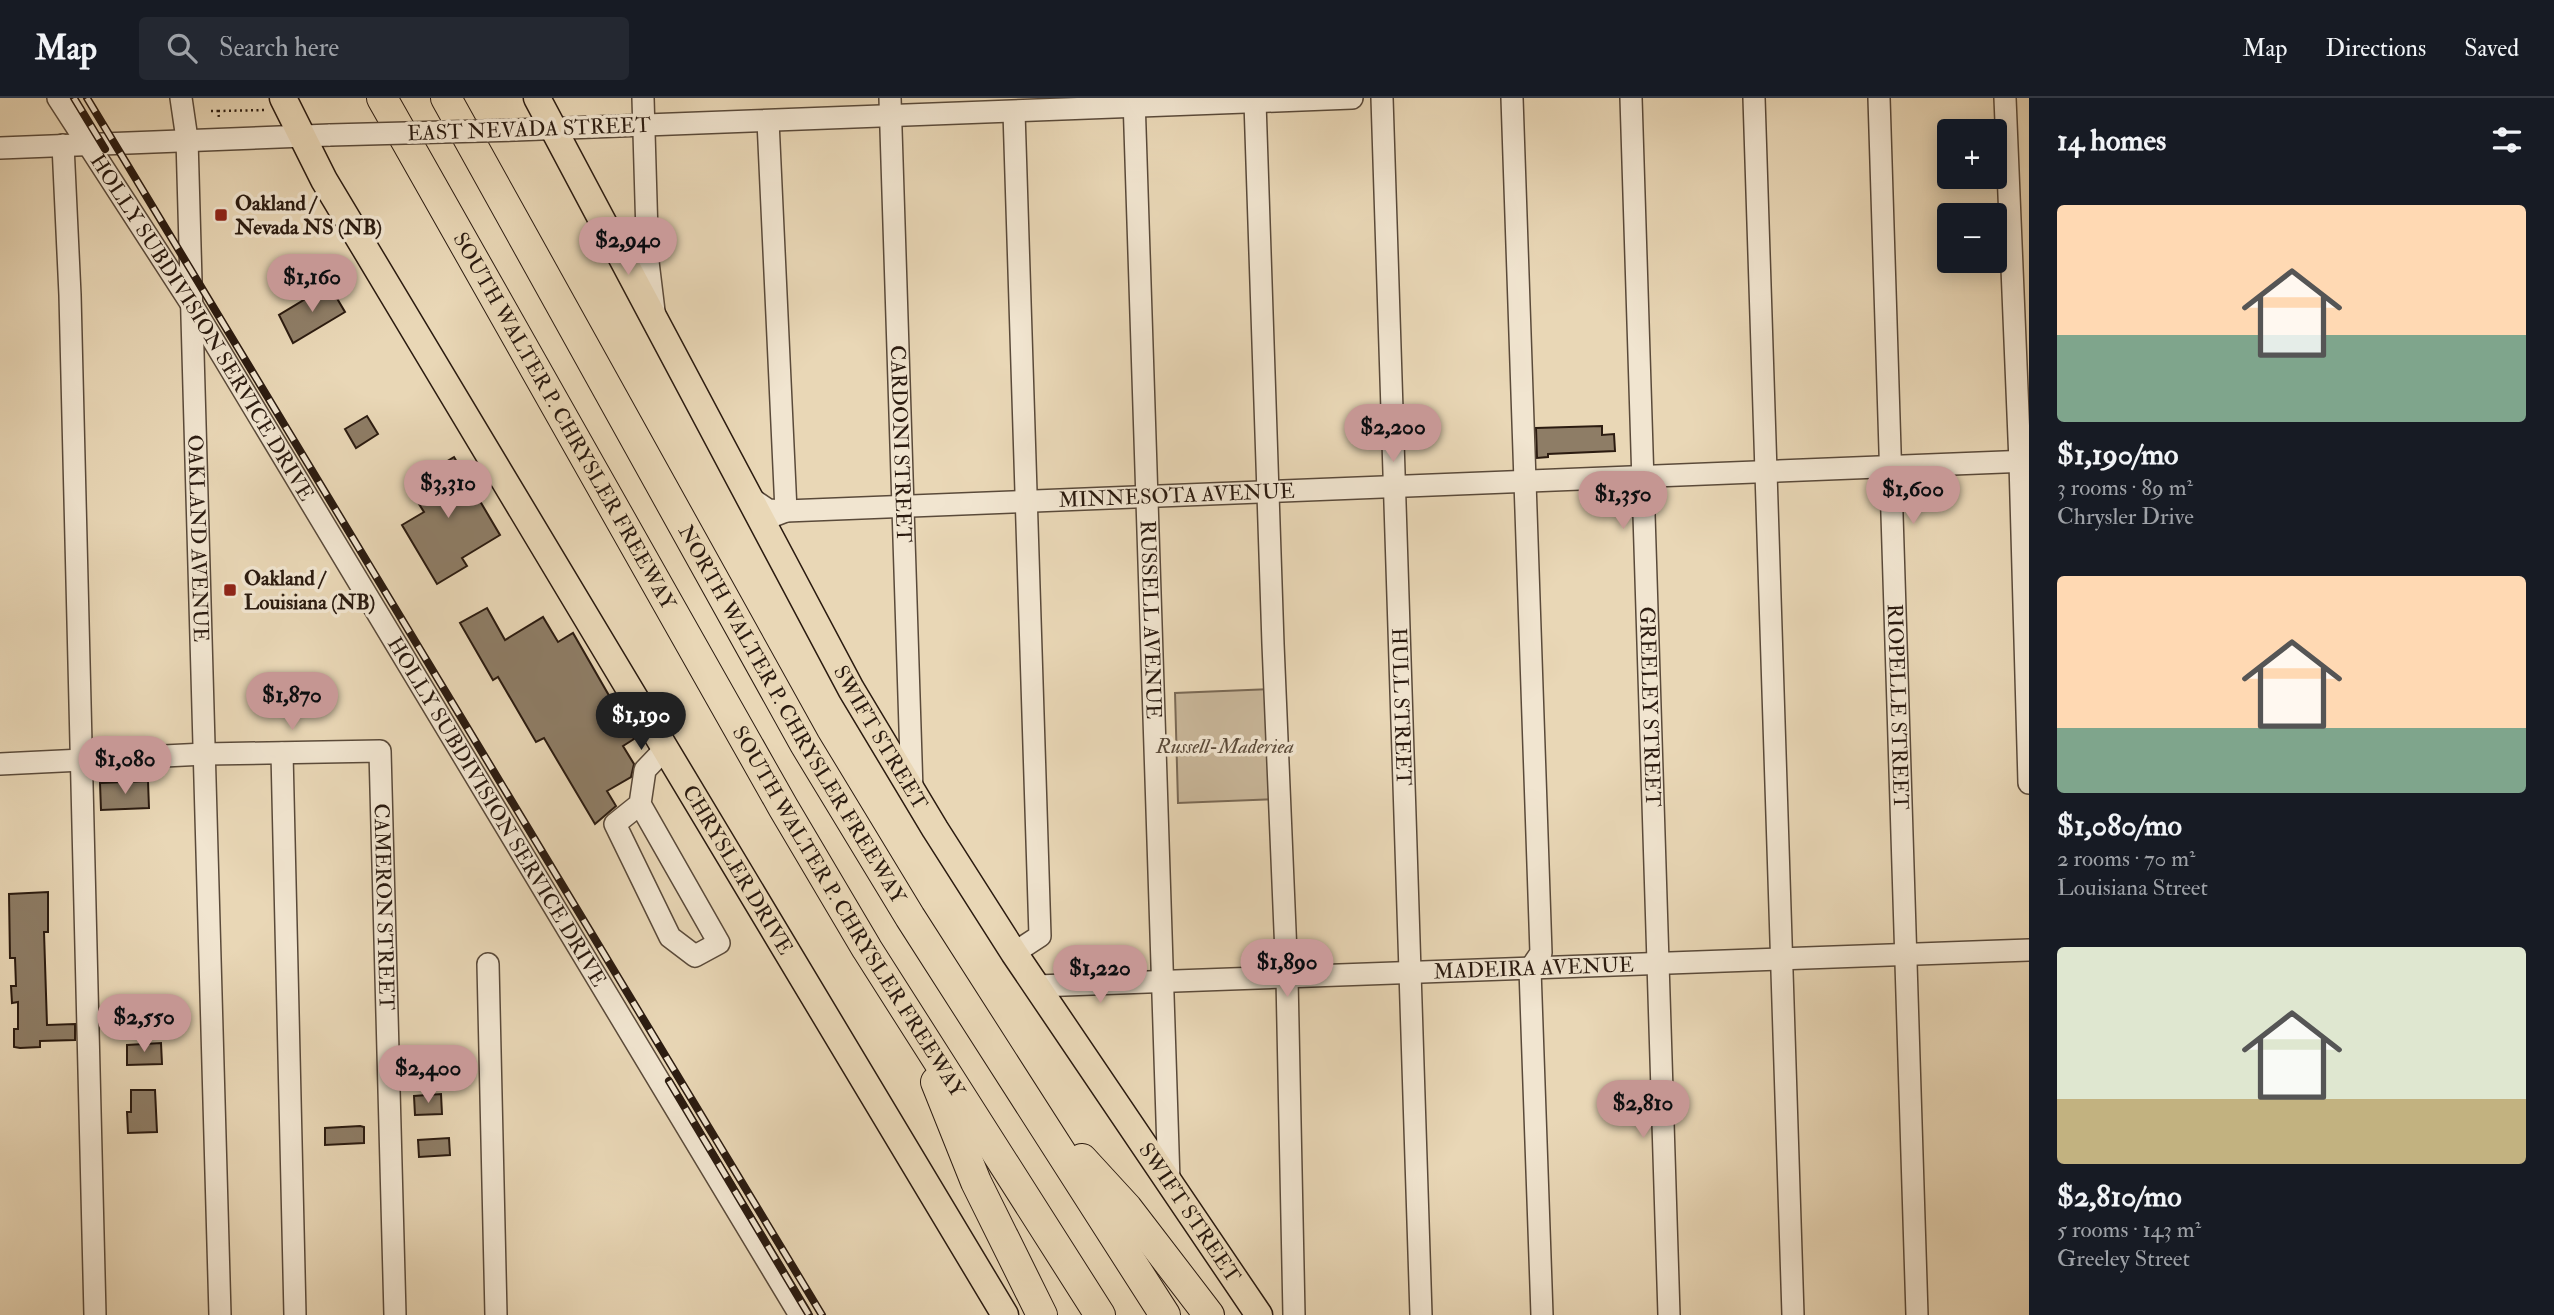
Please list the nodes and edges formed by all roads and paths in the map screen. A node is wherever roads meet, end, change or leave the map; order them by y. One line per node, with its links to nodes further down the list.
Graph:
1 (58, 98): 27 (street, HOLLY SUBDIVISION SERVICE DRIVE)
2 (181, 98): 26 (street)
3 (382, 98): 64 (highway, SOUTH WALTER P. CHRYSLER FREEWAY)
4 (446, 98): 65 (highway, NORTH WALTER P. CHRYSLER FREEWAY)
5 (537, 98): 24 (main road)
6 (643, 98): 23 (street)
7 (1352, 98): 15 (street, EAST NEVADA STREET)
8 (1382, 98): 39 (street, HULL STREET)
9 (1512, 98): 38 (street)
10 (1631, 98): 37 (street, GREELEY STREET)
11 (1754, 98): 36 (street)
12 (1879, 98): 35 (street, RIOPELLE STREET)
13 (2005, 98): 34 (street)
14 (1134, 102): 15 (street, EAST NEVADA STREET); 20 (street, EAST NEVADA STREET); 41 (street, RUSSELL AVENUE)
15 (1255, 102): 40 (street)
16 (203, 104): 19 (path); 26 (street)
17 (277, 104): 19 (path); 25 (main road, CHRYSLER DRIVE)
18 (890, 107): 20 (street, EAST NEVADA STREET); 22 (street, EAST NEVADA STREET); 43 (street, CARDONI STREET)
19 (218, 111): 21 (path)
20 (1014, 112): 42 (street)
21 (219, 118)
22 (768, 121): 23 (street, EAST NEVADA STREET); 44 (street)
23 (644, 126): 24 (street, EAST NEVADA STREET); 31 (street)
24 (553, 129): 25 (street, EAST NEVADA STREET, bridge); 30 (main road, SWIFT STREET)
25 (302, 136): 26 (street, EAST NEVADA STREET); 45 (main road, CHRYSLER DRIVE)
26 (187, 139): 27 (street, EAST NEVADA STREET); 32 (street, OAKLAND AVENUE)
27 (87, 144): 28 (street, EAST NEVADA STREET); 32 (street, HOLLY SUBDIVISION SERVICE DRIVE)
28 (63, 145): 29 (street, EAST NEVADA STREET); 48 (street)
29 (0, 148)
30 (607, 232): 31 (street); 33 (main road, SWIFT STREET)
31 (645, 237): 33 (street)
32 (192, 305): 47 (street, OAKLAND AVENUE); 72 (street, HOLLY SUBDIVISION SERVICE DRIVE)
33 (656, 323): 44 (main road, SWIFT STREET)
34 (2024, 462): 35 (street, MINNESOTA AVENUE); 50 (street)
35 (1890, 467): 36 (street, MINNESOTA AVENUE); 55 (street, RIOPELLE STREET)
36 (1767, 471): 37 (street, MINNESOTA AVENUE); 56 (street)
37 (1642, 476): 38 (street, MINNESOTA AVENUE); 57 (street, GREELEY STREET)
38 (1524, 480): 39 (street, MINNESOTA AVENUE); 59 (street)
39 (1395, 485): 40 (street, MINNESOTA AVENUE); 60 (street, HULL STREET)
40 (1268, 491): 41 (street, MINNESOTA AVENUE); 61 (street)
41 (1146, 495): 42 (street, MINNESOTA AVENUE); 62 (street, RUSSELL AVENUE)
42 (1026, 501): 43 (street, MINNESOTA AVENUE); 54 (street)
43 (903, 506): 44 (street, MINNESOTA AVENUE); 51 (street, CARDONI STREET)
44 (773, 515): 51 (main road, SWIFT STREET)
45 (666, 748): 52 (street); 73 (main road, CHRYSLER DRIVE)
46 (282, 753): 47 (street); 69 (street); 70 (street, CAMERON STREET)
47 (205, 754): 48 (street); 68 (street, OAKLAND AVENUE)
48 (80, 760): 49 (street); 67 (street)
49 (0, 764)
50 (2029, 783)
51 (912, 791): 54 (main road, SWIFT STREET)
52 (640, 804): 52 (street)
53 (2029, 950): 55 (street, MADEIRA AVENUE)
54 (1014, 953): 63 (main road, SWIFT STREET)
55 (1905, 954): 56 (street, MADEIRA AVENUE); 84 (street, RIOPELLE STREET)
56 (1784, 959): 57 (street, MADEIRA AVENUE); 83 (street)
57 (1658, 963): 59 (street, MADEIRA AVENUE); 82 (street, GREELEY STREET)
58 (488, 964): 71 (street)
59 (1530, 968): 60 (street, MADEIRA AVENUE); 81 (street)
60 (1410, 973): 61 (street, MADEIRA AVENUE); 80 (street, HULL STREET)
61 (1287, 978): 62 (street, MADEIRA AVENUE); 79 (street)
62 (1162, 982): 63 (street, MADEIRA AVENUE); 66 (street, RUSSELL AVENUE)
63 (1037, 986): 66 (main road, SWIFT STREET)
64 (908, 1014): 74 (highway); 75 (highway, SOUTH WALTER P. CHRYSLER FREEWAY)
65 (1026, 1096): 76 (highway, NORTH WALTER P. CHRYSLER FREEWAY); 77 (highway)
66 (1169, 1181): 78 (main road, SWIFT STREET)
67 (94, 1315)
68 (220, 1315)
69 (295, 1315)
70 (396, 1315)
71 (496, 1315)
72 (800, 1315)
73 (1005, 1315)
74 (1042, 1315)
75 (1100, 1315)
76 (1165, 1315)
77 (1209, 1315)
78 (1259, 1315)
79 (1294, 1315)
80 (1421, 1315)
81 (1542, 1315)
82 (1669, 1315)
83 (1793, 1315)
84 (1917, 1315)

